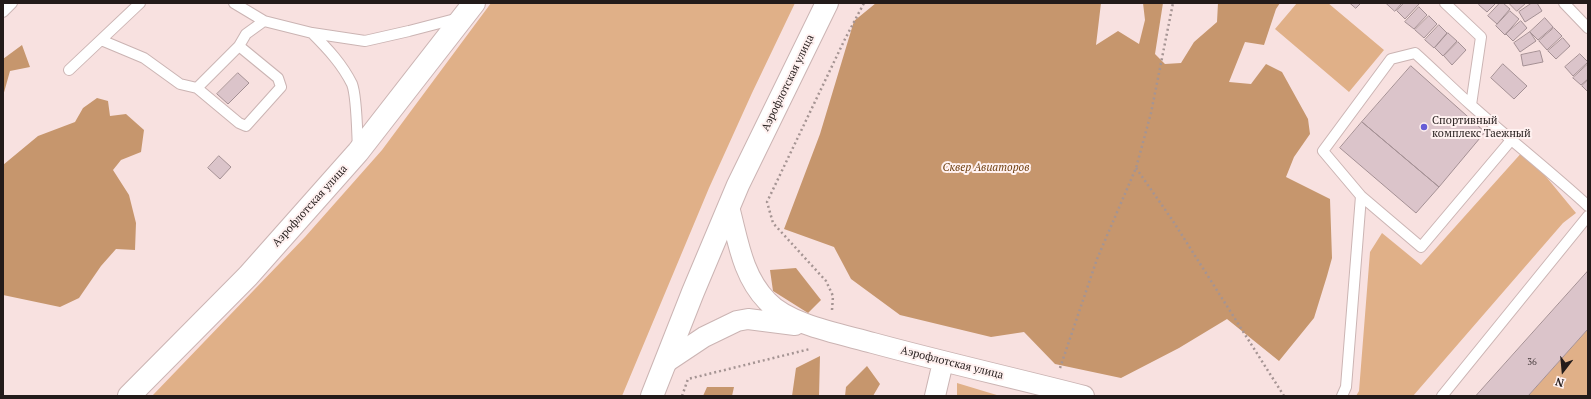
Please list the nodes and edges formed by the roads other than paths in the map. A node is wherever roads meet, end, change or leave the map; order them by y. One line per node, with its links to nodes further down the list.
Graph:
1 (12, 3): 8 (lane)
2 (140, 3): 12 (lane)
3 (234, 3): 9 (lane)
4 (827, 3): 21 (main road, Аэрофлотская улица)
5 (1445, 3): 16 (lane)
6 (1564, 3): 10 (lane)
7 (470, 10): 11 (lane); 18 (main road, Аэрофлотская улица)
8 (3, 12)
9 (264, 21): 11 (lane); 13 (lane)
10 (1588, 28)
11 (312, 33): 18 (lane)
12 (101, 40): 14 (lane); 15 (lane)
13 (239, 46): 15 (lane); 15 (lane)
14 (69, 70)
15 (198, 88)
16 (1471, 105): 17 (lane); 19 (lane)
17 (1512, 139): 19 (lane); 20 (lane)
18 (358, 152): 26 (main road, Аэрофлотская улица)
19 (1361, 196): 30 (lane)
20 (1588, 206)
21 (729, 207): 23 (street, Аэрофлотская улица); 25 (main road, Аэрофлотская улица)
22 (1588, 216): 31 (lane)
23 (826, 330): 24 (street, Аэрофлотская улица); 25 (street, Аэрофлотская улица)
24 (944, 362): 28 (street); 29 (street, Аэрофлотская улица)
25 (665, 363): 27 (main road, Аэрофлотская улица)
26 (129, 396)
27 (652, 396)
28 (935, 396)
29 (1084, 396)
30 (1342, 396)
31 (1442, 396)

